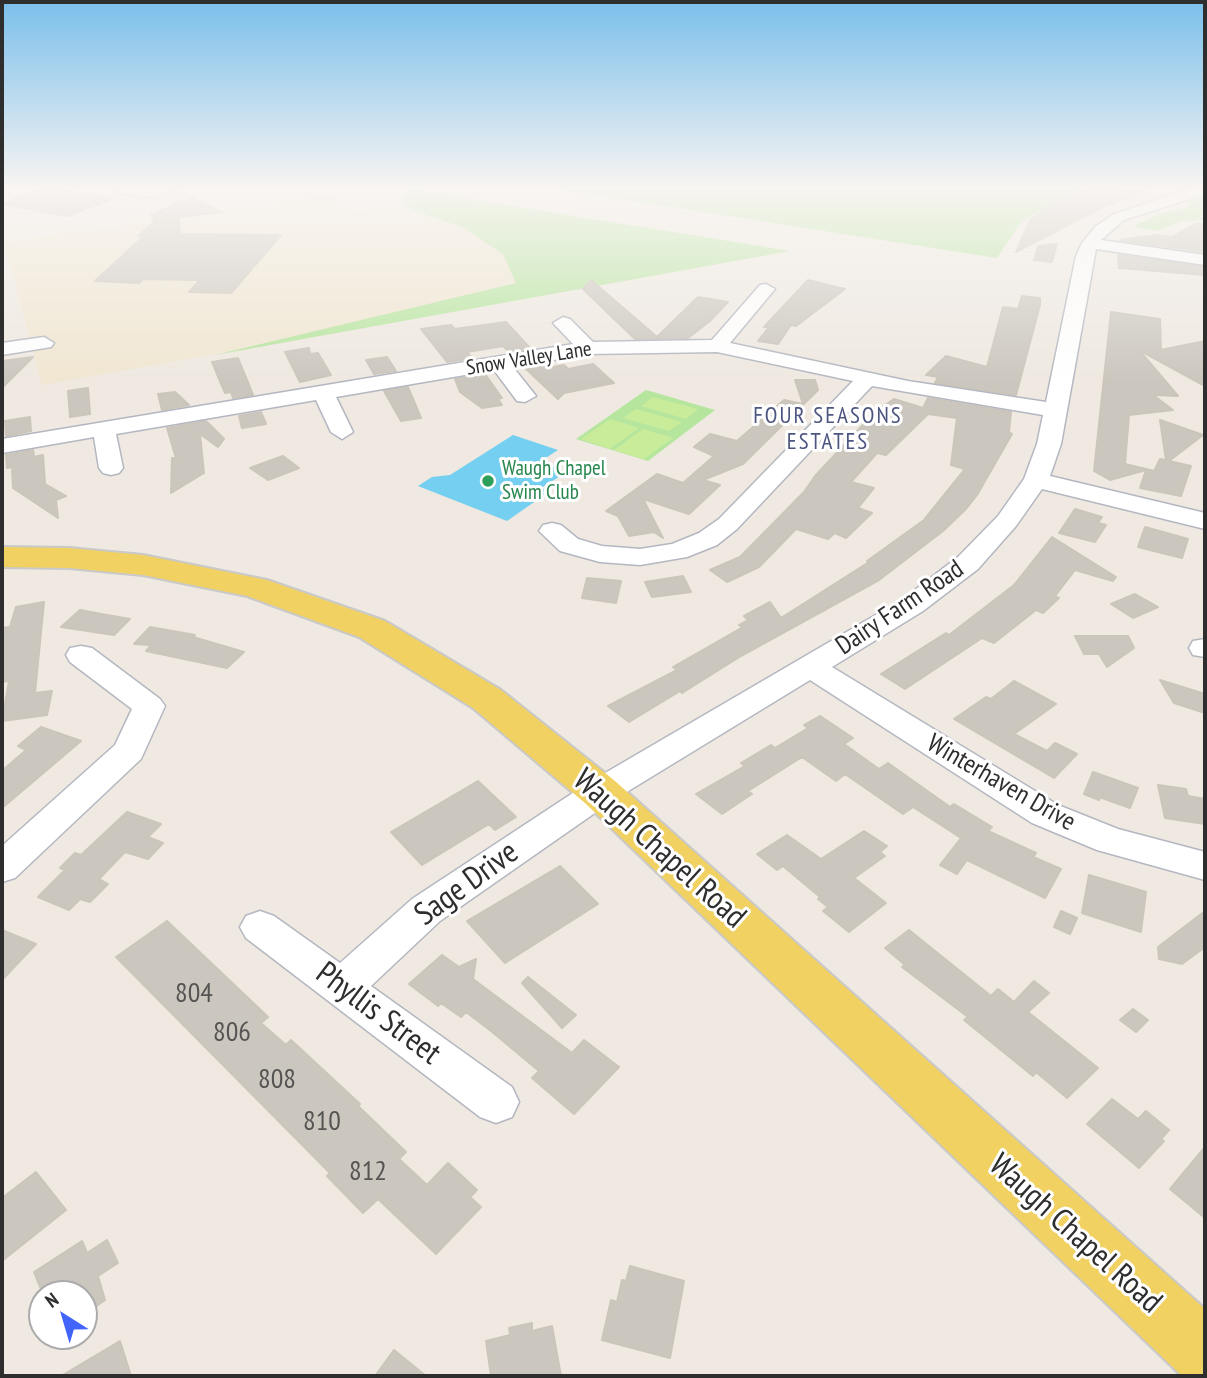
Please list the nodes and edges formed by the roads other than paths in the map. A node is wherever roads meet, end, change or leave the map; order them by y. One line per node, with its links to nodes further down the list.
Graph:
1 (1085, 253): 14 (street, Dairy Farm Road)
2 (1160, 253): 3 (street)
3 (1205, 260)
4 (766, 289): 7 (street)
5 (564, 323): 8 (street)
6 (44, 343): 9 (street)
7 (717, 346): 8 (street, Snow Valley Lane); 11 (street, Snow Valley Lane)
8 (588, 348): 10 (street, Snow Valley Lane)
9 (2, 349)
10 (500, 364): 12 (street, Snow Valley Lane); 13 (street)
11 (867, 379): 14 (street, Snow Valley Lane); 21 (street)
12 (323, 393): 15 (street, Snow Valley Lane); 16 (street)
13 (526, 396)
14 (1056, 411): 19 (street, Dairy Farm Road)
15 (104, 428): 17 (street, Snow Valley Lane); 18 (street)
16 (342, 432)
17 (2, 446)
18 (111, 468)
19 (1036, 480): 20 (street); 24 (street, Dairy Farm Road)
20 (1205, 521)
21 (552, 531)
22 (2, 557): 25 (main road, Waugh Chapel Road)
23 (81, 655): 27 (street)
24 (811, 667): 25 (street, Dairy Farm Road); 26 (street, Winterhaven Drive)
25 (600, 792): 29 (street, Sage Drive); 31 (main road, Waugh Chapel Road)
26 (1205, 866)
27 (2, 868)
28 (260, 927): 29 (street, Phyllis Street)
29 (342, 987): 30 (street, Phyllis Street)
30 (496, 1102)
31 (1205, 1353)

